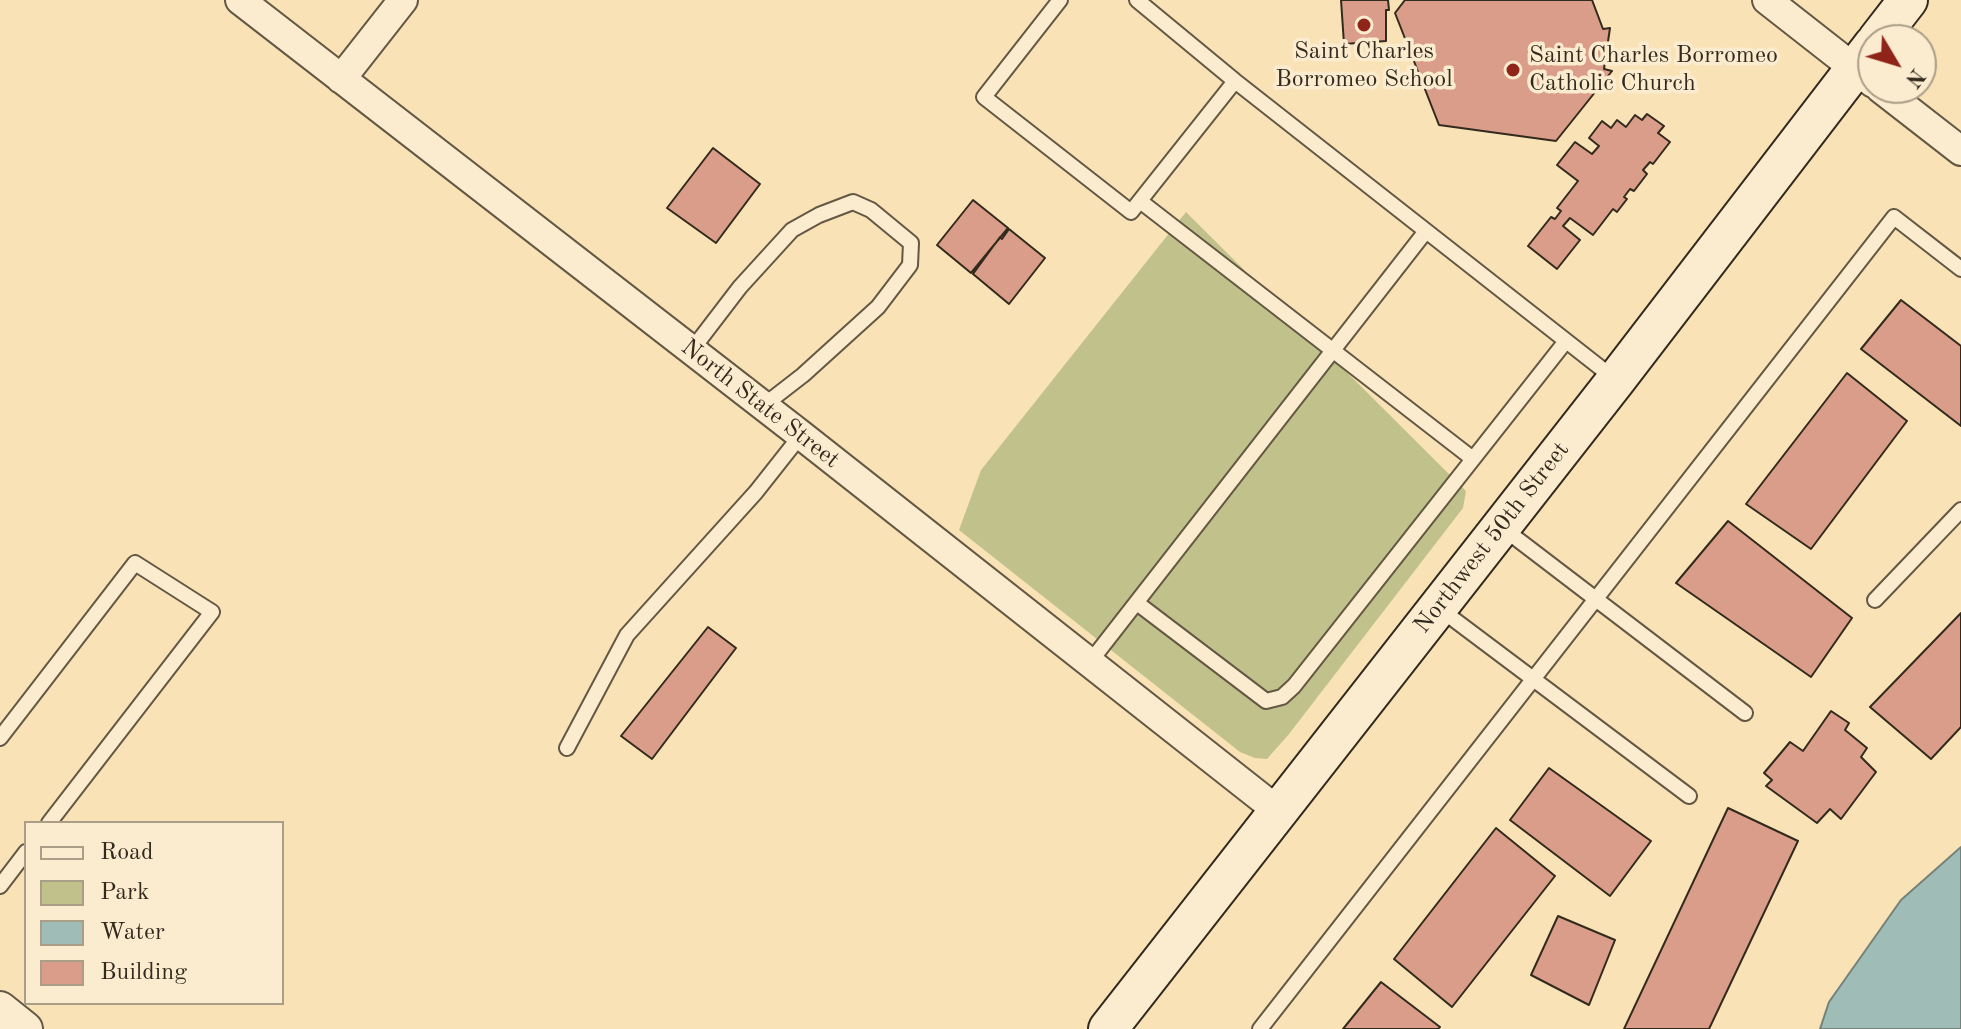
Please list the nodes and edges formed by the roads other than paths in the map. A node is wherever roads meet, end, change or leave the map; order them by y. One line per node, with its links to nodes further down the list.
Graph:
1 (240, 0): 9 (street, North State Street)
2 (403, 0): 9 (street)
3 (1060, 0): 14 (lane)
4 (1137, 0): 10 (lane)
5 (1767, 0): 8 (street)
6 (1908, 0): 7 (main road, Northwest 50th Street)
7 (1894, 24)
8 (1857, 56)
9 (341, 79): 18 (street, North State Street)
10 (1235, 81): 14 (lane); 15 (lane)
11 (1857, 82): 20 (main road, Northwest 50th Street)
12 (1912, 104): 13 (street)
13 (1961, 151)
14 (1140, 201): 19 (lane)
15 (1426, 231): 17 (lane); 19 (lane)
16 (1961, 269): 26 (lane)
17 (1566, 341): 20 (lane); 23 (lane)
18 (691, 351): 21 (street, North State Street); 21 (lane)
19 (1333, 351): 23 (lane); 28 (lane)
20 (1616, 380): 25 (main road, Northwest 50th Street)
21 (763, 406): 22 (street, North State Street)
22 (801, 435): 30 (street, North State Street); 34 (lane)
23 (1473, 459): 28 (lane)
24 (1961, 510): 27 (lane)
25 (1500, 526): 26 (lane); 29 (main road, Northwest 50th Street)
26 (1596, 598): 31 (lane); 32 (lane)
27 (1875, 600)
28 (1137, 603): 30 (lane)
29 (1437, 607): 31 (lane); 36 (main road, Northwest 50th Street)
30 (1090, 662): 36 (street, North State Street)
31 (1533, 678): 35 (lane); 43 (lane)
32 (1745, 713)
33 (0, 738): 37 (lane)
34 (567, 748)
35 (1689, 796)
36 (1278, 811): 42 (main road, Northwest 50th Street)
37 (51, 821)
38 (24, 855): 39 (lane)
39 (0, 886)
40 (0, 1009): 41 (street)
41 (25, 1029)
42 (1108, 1029)
43 (1260, 1029)

